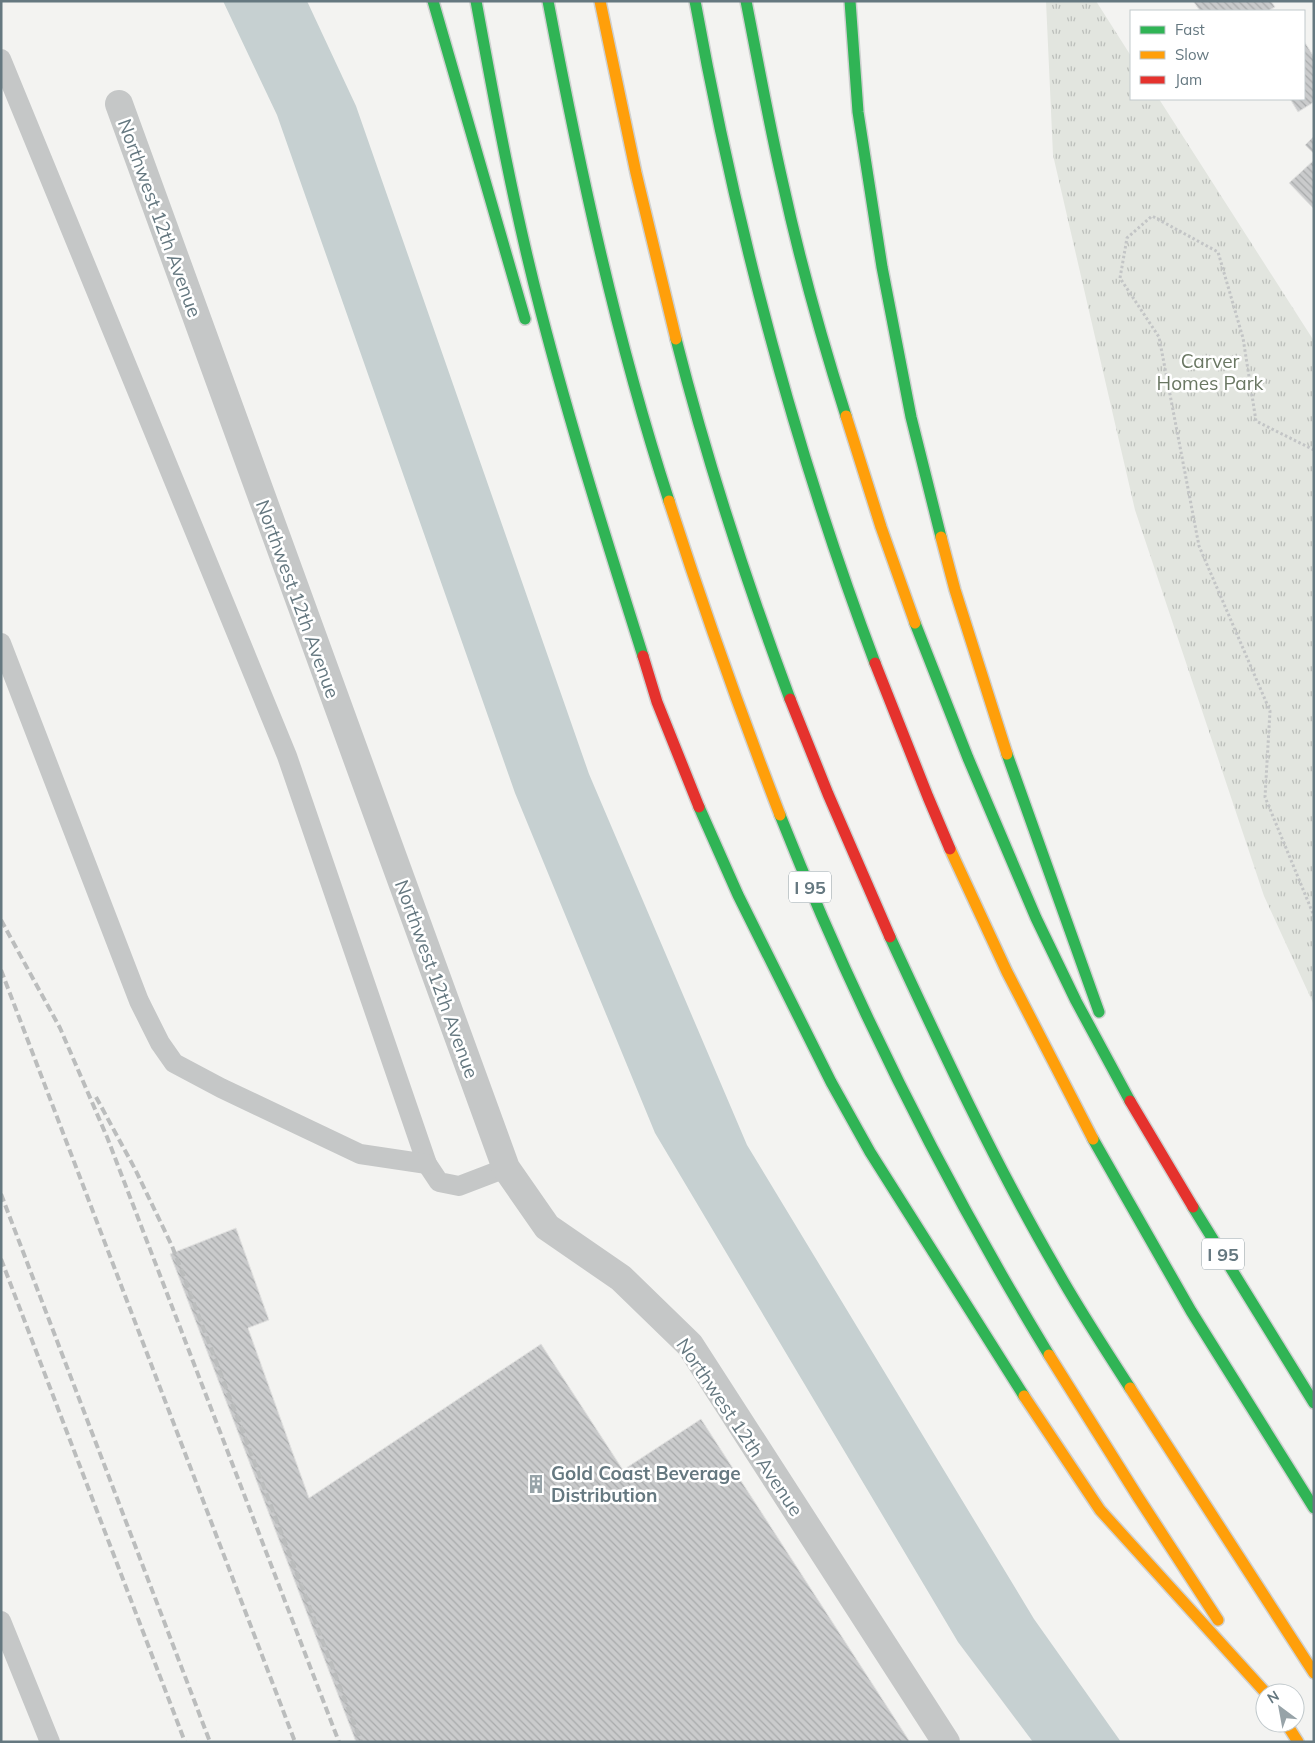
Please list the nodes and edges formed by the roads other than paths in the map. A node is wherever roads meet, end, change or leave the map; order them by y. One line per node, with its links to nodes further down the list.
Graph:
1 (433, 1): 10 (highway)
2 (476, 1): 12 (highway)
3 (548, 1): 22 (highway, I 95)
4 (600, 1): 20 (highway)
5 (695, 1): 18 (highway)
6 (746, 1): 14 (highway, I 95)
7 (850, 1): 14 (highway)
8 (1, 59): 15 (lane)
9 (119, 104): 16 (street, Northwest 12th Avenue)
10 (528, 327)
11 (545, 371): 12 (highway)
12 (592, 496): 21 (highway)
13 (1, 643): 15 (lane)
14 (1132, 1106): 17 (highway, I 95)
15 (428, 1164): 16 (lane)
16 (506, 1168): 24 (street, Northwest 12th Avenue)
17 (1314, 1403)
18 (1314, 1508)
19 (1, 1620): 23 (lane)
20 (1314, 1673)
21 (1258, 1683)
22 (1260, 1683)
23 (50, 1742)
24 (946, 1742)

